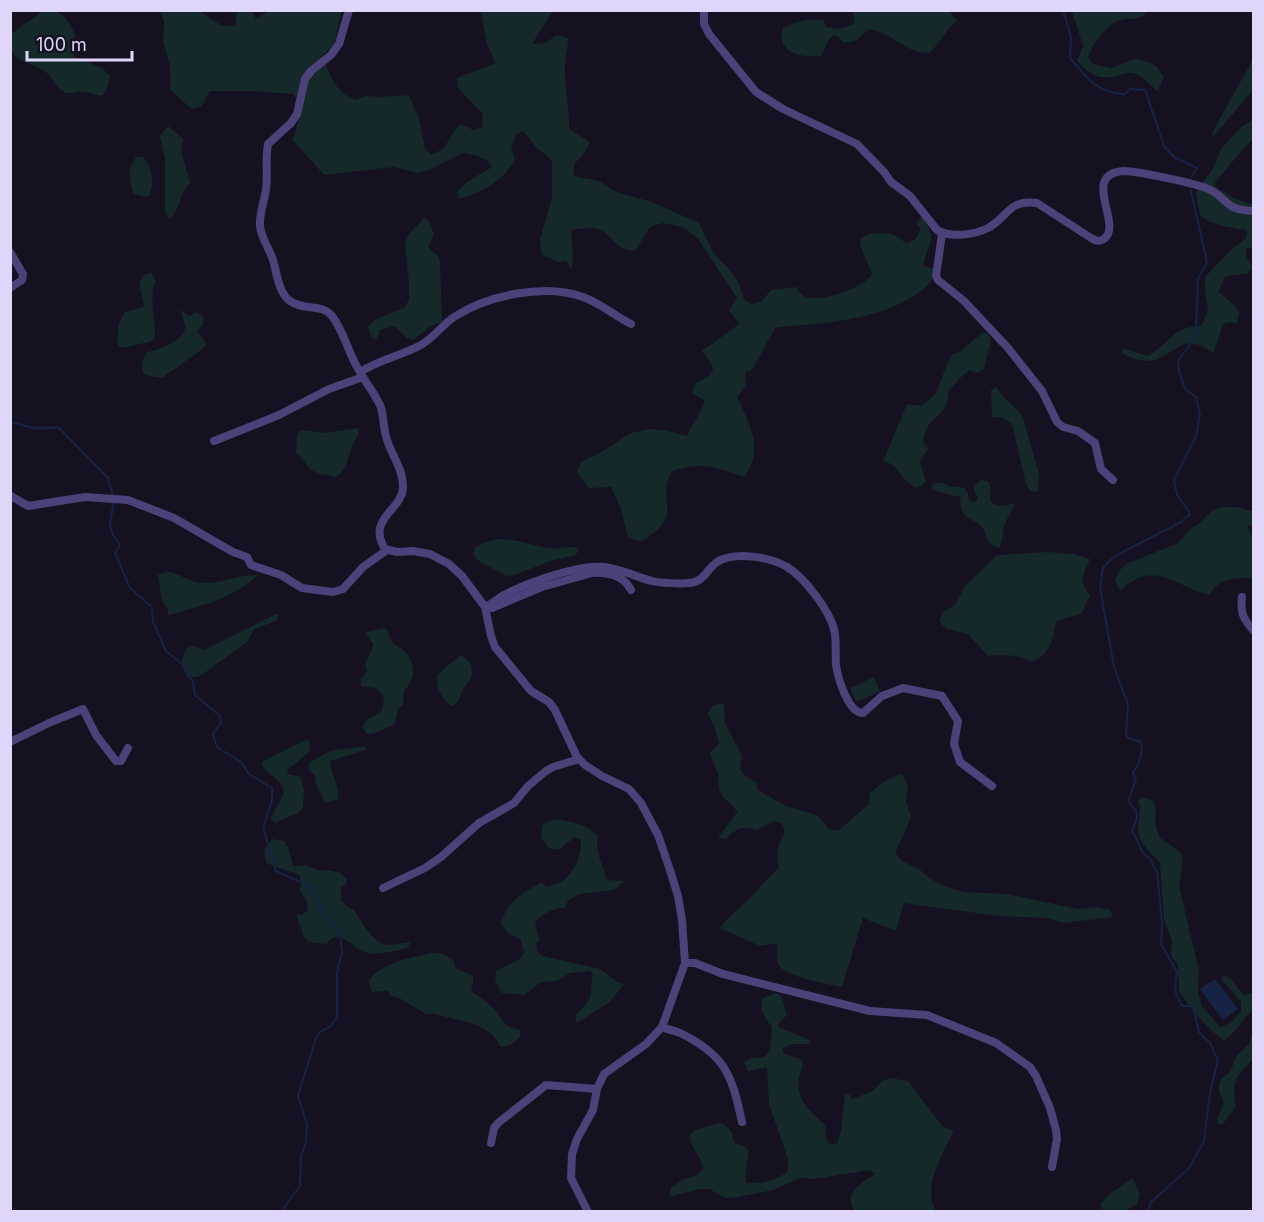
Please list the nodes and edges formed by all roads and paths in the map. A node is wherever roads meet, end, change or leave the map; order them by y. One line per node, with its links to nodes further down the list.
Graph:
1 (349, 10): 8 (street)
2 (704, 10): 4 (street)
3 (1254, 211): 4 (street)
4 (942, 234): 10 (street)
5 (10, 252): 6 (street)
6 (10, 288)
7 (631, 324): 8 (street)
8 (361, 374): 9 (street); 12 (street)
9 (214, 441)
10 (1113, 480)
11 (11, 496): 12 (street)
12 (387, 550): 15 (street)
13 (631, 590): 15 (street)
14 (1242, 597): 16 (street)
15 (485, 609): 19 (street); 20 (street)
16 (1254, 631)
17 (10, 742): 18 (street)
18 (128, 748)
19 (579, 759): 21 (street); 22 (street)
20 (992, 786)
21 (384, 888)
22 (686, 963): 23 (street); 27 (street)
23 (662, 1027): 24 (street); 25 (street)
24 (597, 1089): 26 (street); 28 (street)
25 (742, 1122)
26 (491, 1143)
27 (1052, 1167)
28 (588, 1212)

